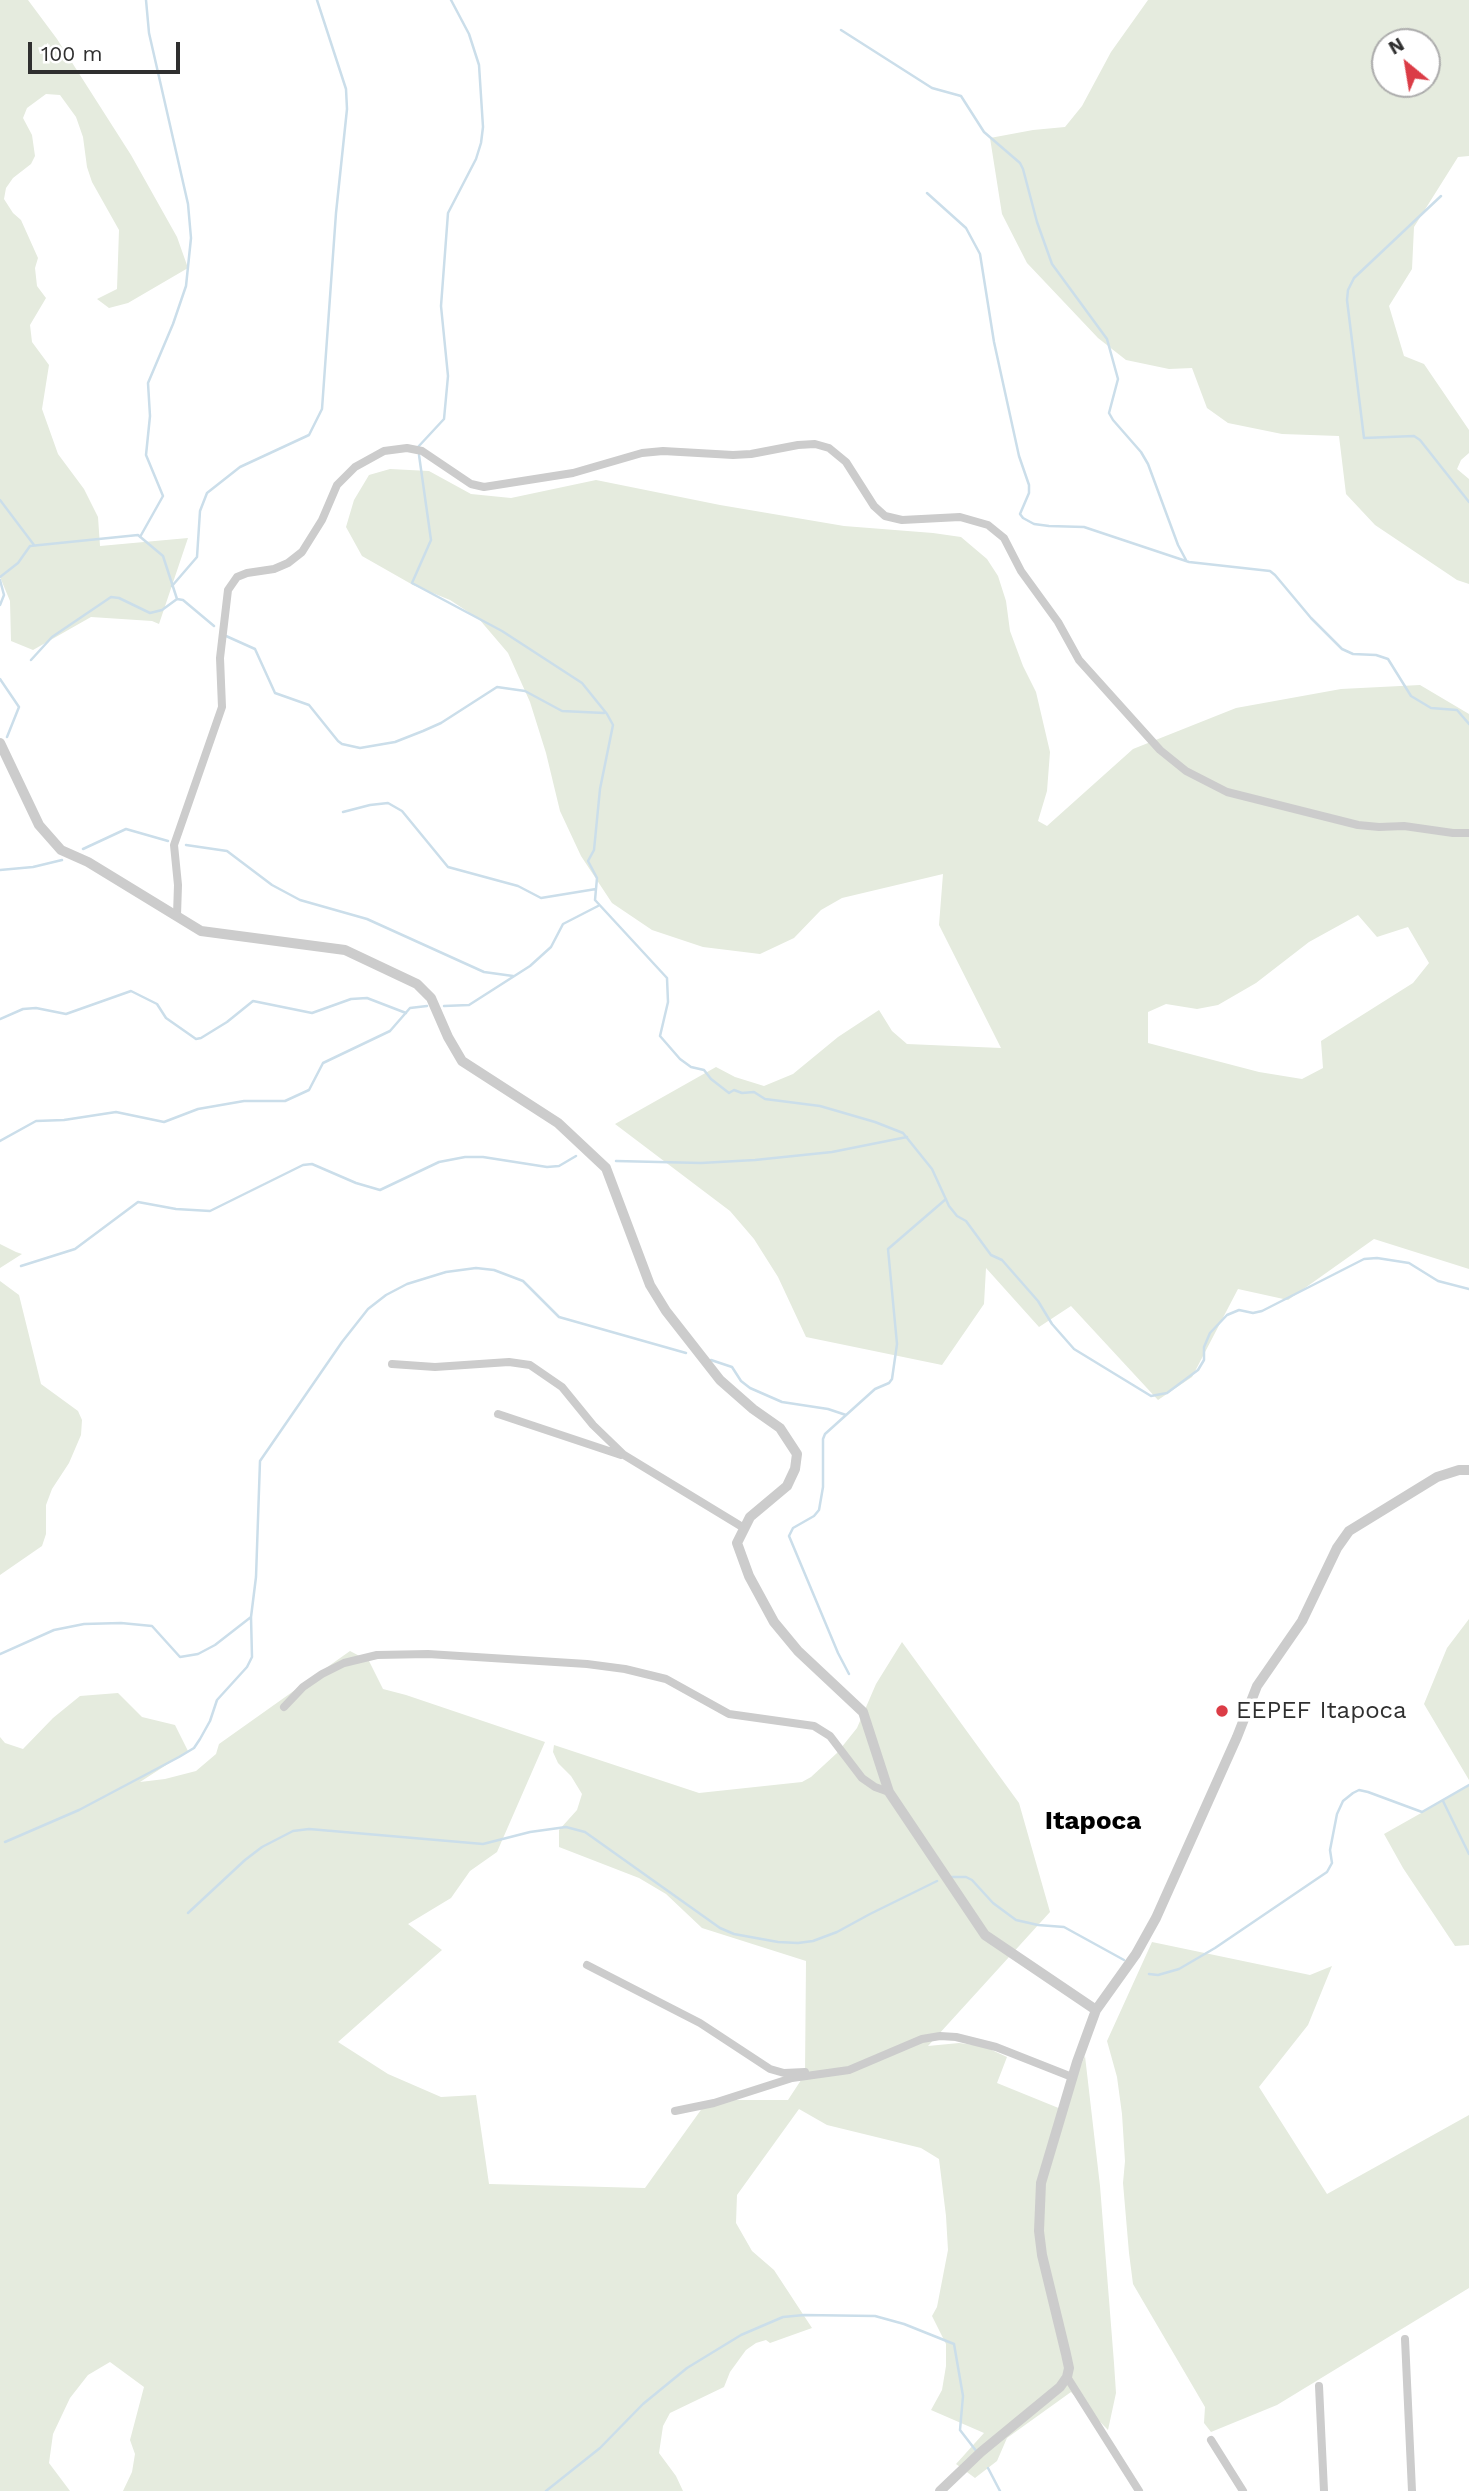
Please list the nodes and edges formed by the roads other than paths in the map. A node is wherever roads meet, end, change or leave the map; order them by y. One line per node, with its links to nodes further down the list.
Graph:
1 (0, 743): 3 (street)
2 (1469, 833): 3 (street)
3 (177, 915): 8 (street)
4 (392, 1364): 6 (street)
5 (498, 1413): 6 (street)
6 (624, 1455): 8 (street)
7 (1469, 1470): 12 (street)
8 (744, 1528): 10 (street)
9 (284, 1707): 10 (street)
10 (889, 1791): 12 (street)
11 (587, 1965): 13 (street)
12 (1096, 2010): 14 (street)
13 (815, 2074): 14 (street); 15 (street)
14 (1072, 2077): 17 (street)
15 (675, 2111)
16 (1405, 2339): 24 (street)
17 (1067, 2377): 20 (street); 21 (street)
18 (1319, 2386): 23 (street)
19 (1212, 2440): 22 (street)
20 (940, 2491)
21 (1139, 2491)
22 (1243, 2491)
23 (1324, 2491)
24 (1412, 2491)

